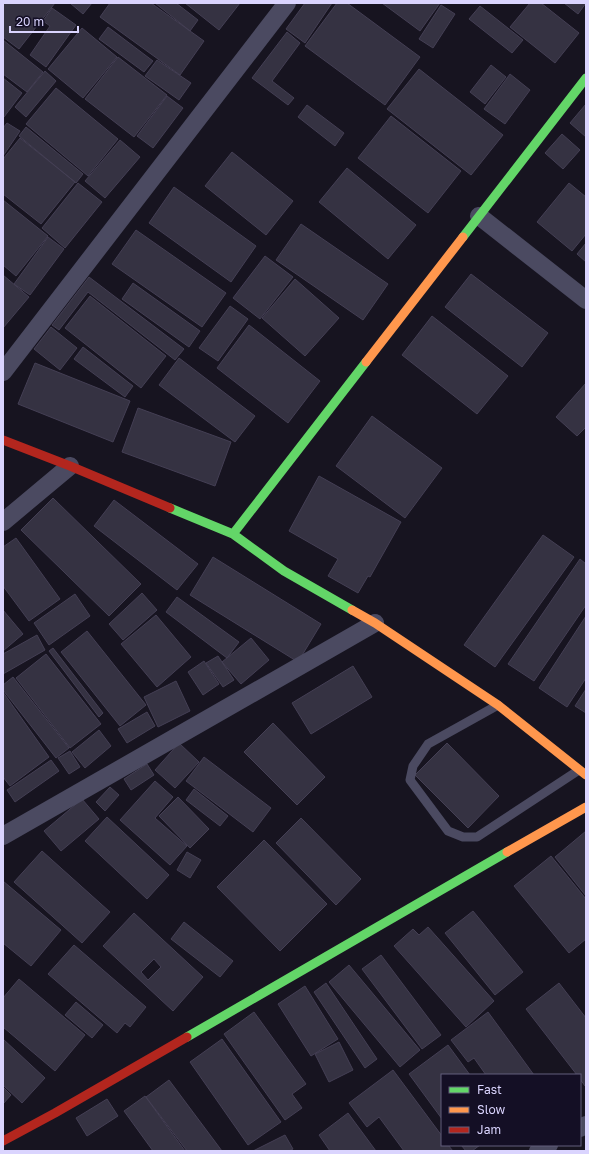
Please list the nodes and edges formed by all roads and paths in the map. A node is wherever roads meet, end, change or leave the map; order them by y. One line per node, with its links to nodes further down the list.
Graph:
1 (287, 3): 5 (street)
2 (586, 78): 3 (street)
3 (479, 216): 4 (street); 9 (street)
4 (586, 300)
5 (3, 372)
6 (3, 440): 7 (street)
7 (70, 466): 8 (street); 9 (street)
8 (3, 522)
9 (233, 534): 10 (street)
10 (375, 624): 11 (street); 14 (street)
11 (498, 705): 12 (street); 12 (lane)
12 (583, 772)
13 (586, 807): 15 (street)
14 (3, 836)
15 (3, 1141)
16 (547, 1146): 17 (street)
17 (538, 1151)

